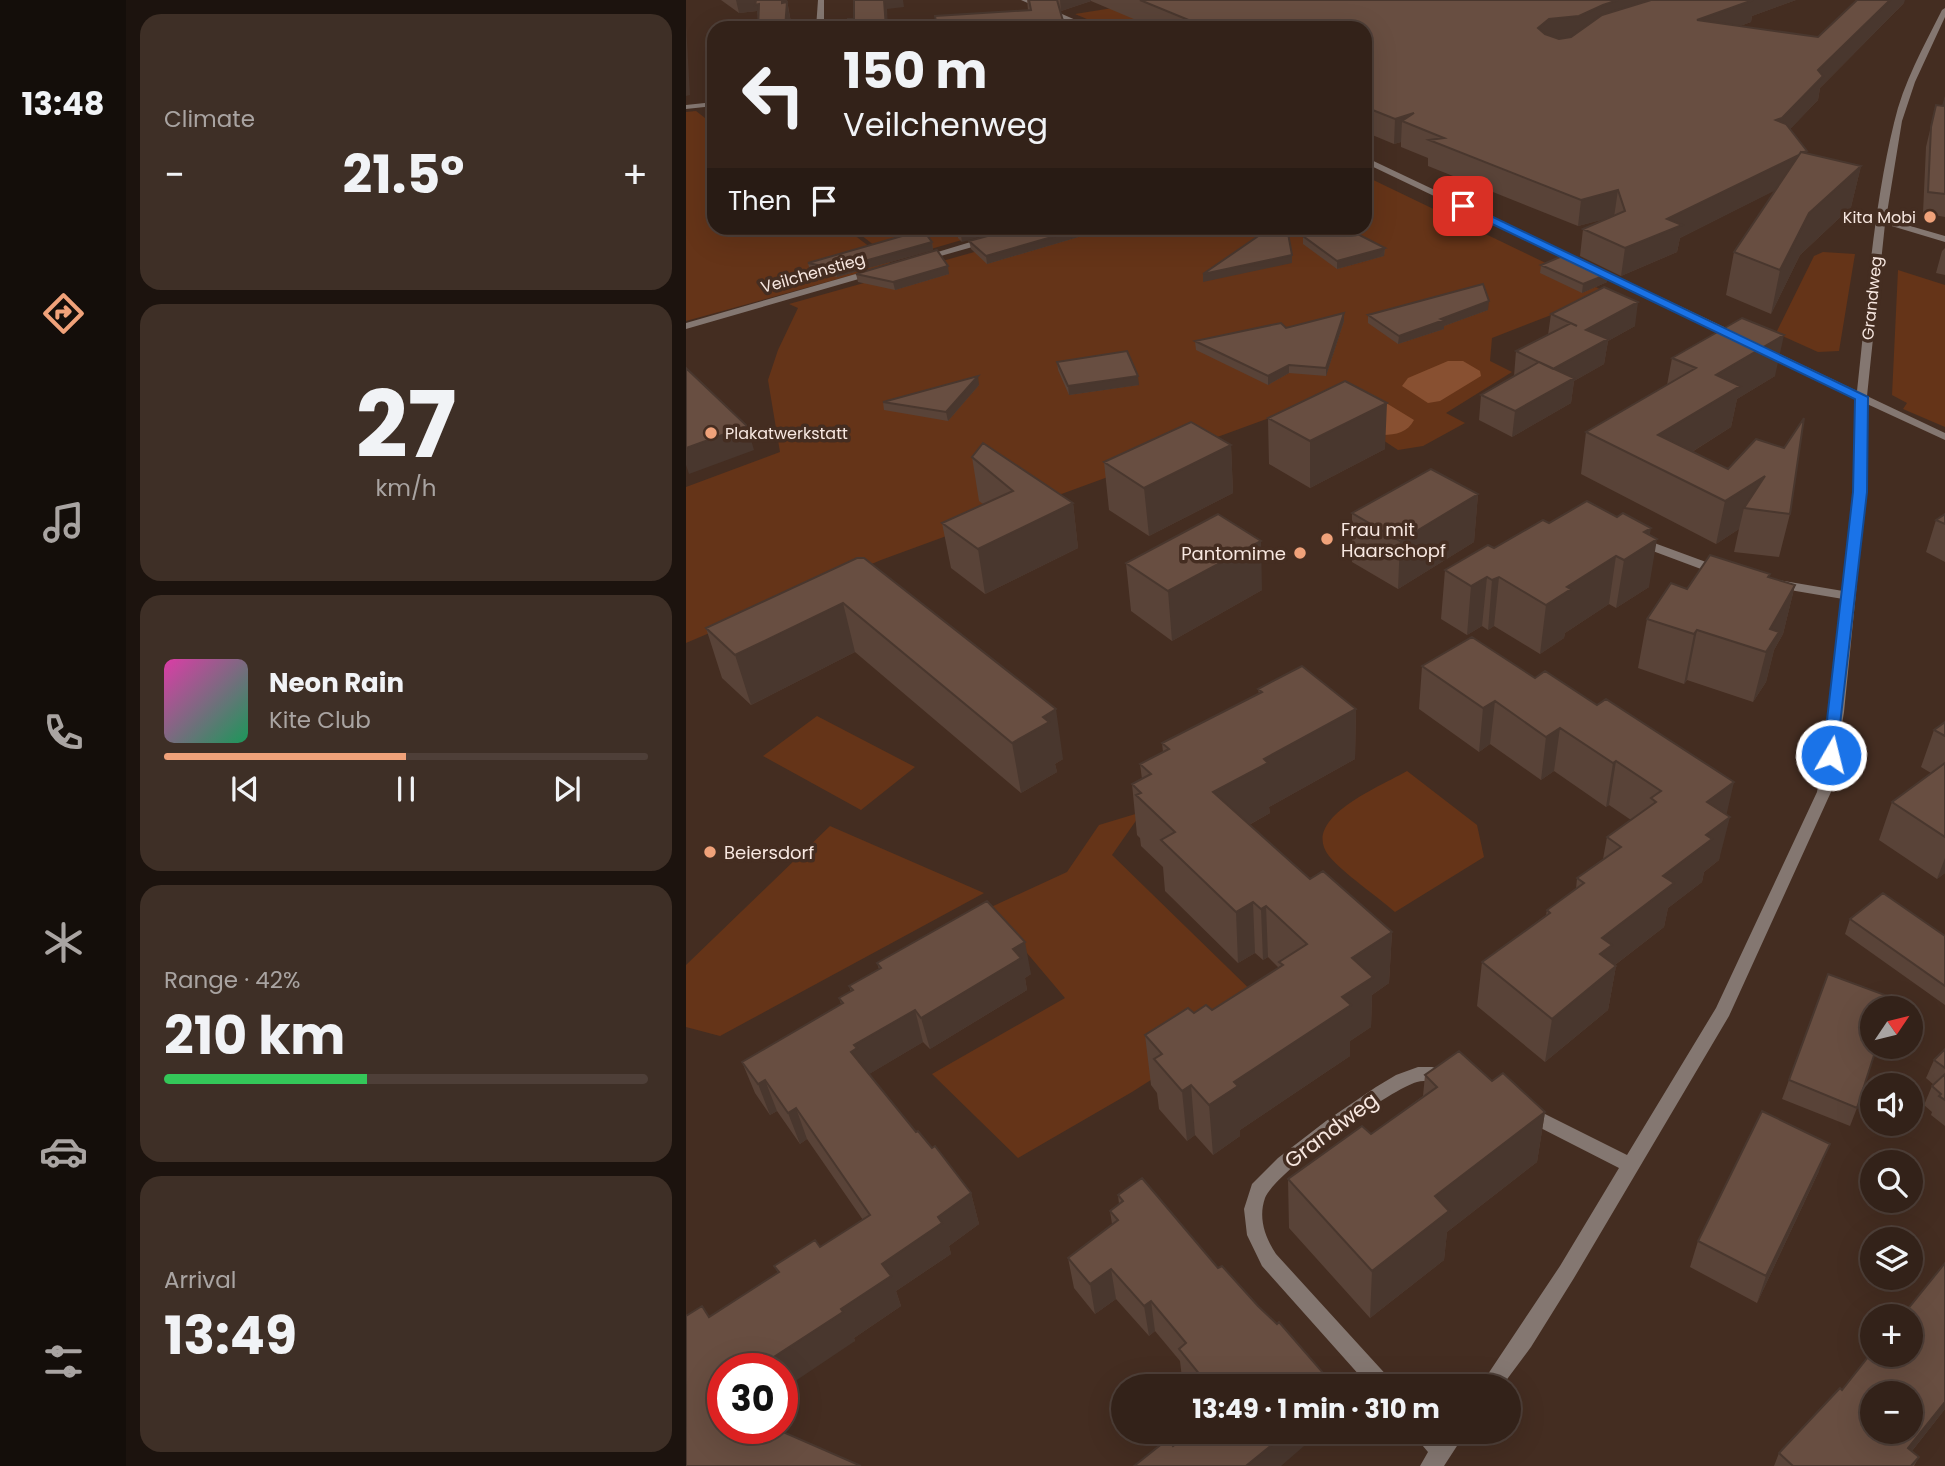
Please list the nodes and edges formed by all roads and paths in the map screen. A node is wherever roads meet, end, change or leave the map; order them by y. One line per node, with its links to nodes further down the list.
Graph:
1 (821, 0): 4 (street)
2 (1024, 0): 5 (street)
3 (1945, 10): 6 (street, Grandweg)
4 (820, 21)
5 (1074, 21)
6 (1939, 33): 10 (street, Grandweg)
7 (707, 105): 8 (street)
8 (686, 107)
9 (1372, 163): 16 (street)
10 (1881, 220): 12 (street); 16 (street, Grandweg)
11 (1003, 235): 13 (street)
12 (1945, 239)
13 (911, 261)
14 (886, 268): 15 (street, Veilchenstieg)
15 (686, 326)
16 (1861, 397): 17 (street); 21 (street, Grandweg)
17 (1945, 437)
18 (1629, 538): 19 (street)
19 (1735, 577)
20 (1760, 582): 21 (street)
21 (1849, 596): 24 (street, Grandweg)
22 (1462, 1082): 25 (street, Grandweg)
23 (1510, 1105): 24 (street)
24 (1632, 1166): 26 (street, Grandweg)
25 (1372, 1374)
26 (1499, 1374)
27 (1447, 1444): 28 (street)
28 (1436, 1458)

